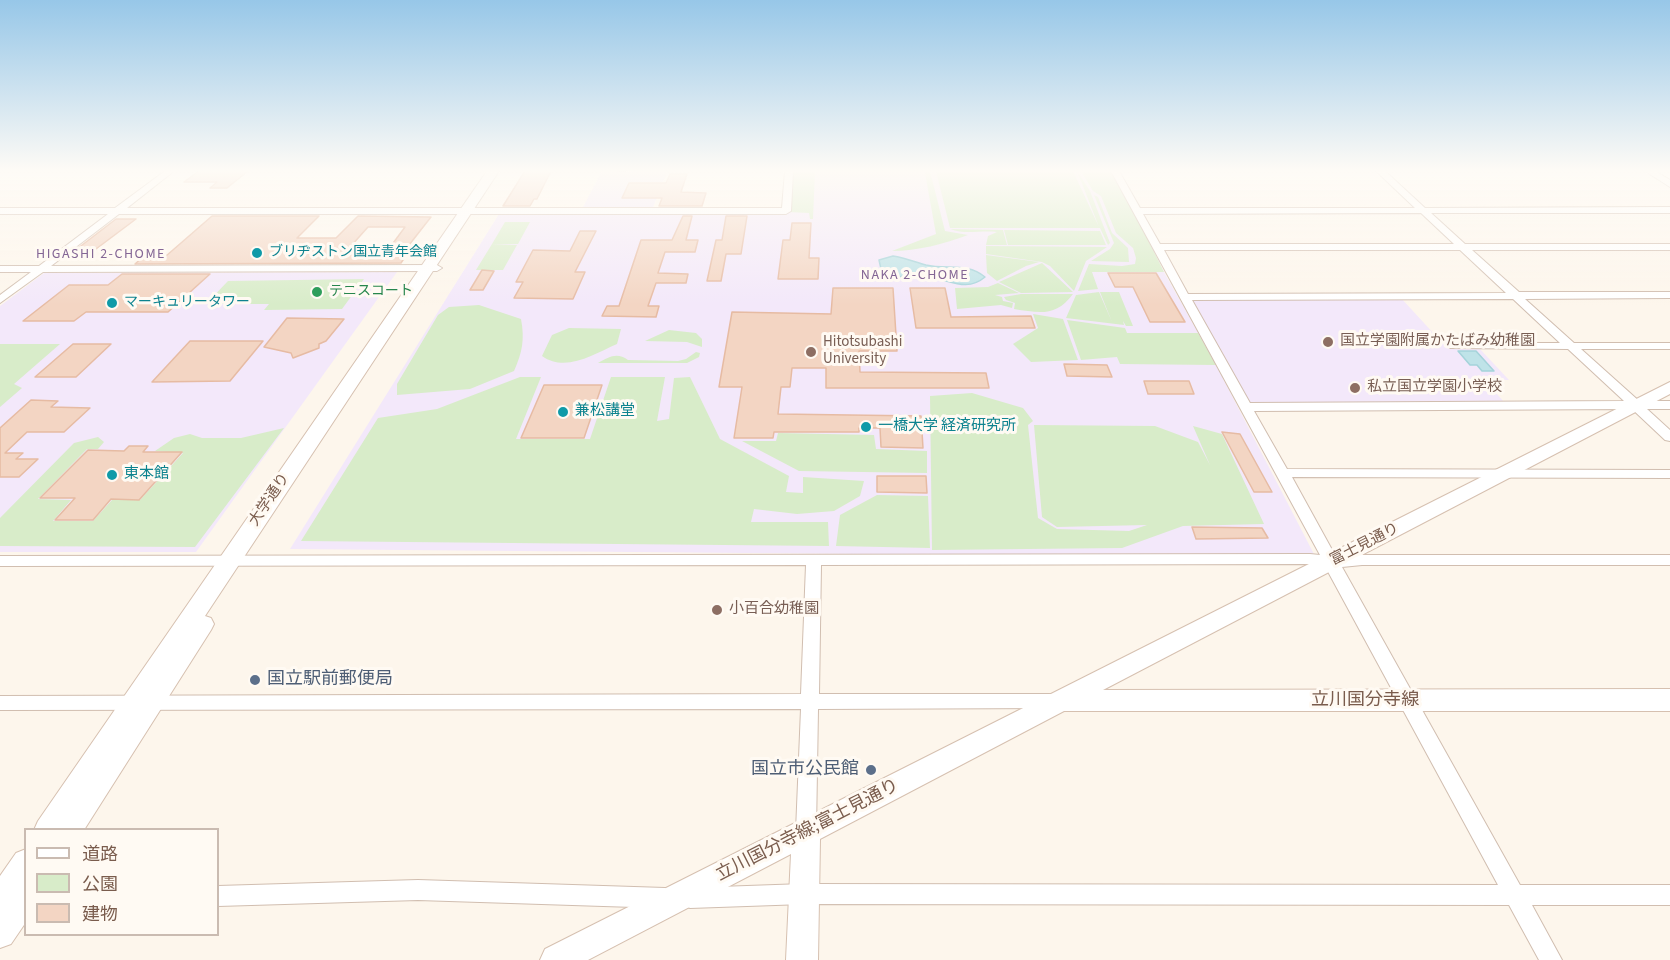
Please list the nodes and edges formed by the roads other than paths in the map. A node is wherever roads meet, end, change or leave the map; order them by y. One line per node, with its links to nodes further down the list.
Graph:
1 (111, 216): 10 (street)
2 (467, 216): 8 (main road, 大学通り)
3 (1140, 216): 7 (street)
4 (1428, 216): 5 (street)
5 (1462, 246): 6 (street); 7 (street); 11 (street)
6 (1670, 246)
7 (1157, 247): 13 (street)
8 (432, 268): 10 (street); 27 (main road, 大学通り)
9 (0, 269): 10 (street)
10 (42, 269): 14 (street)
11 (1516, 296): 12 (street); 13 (street); 16 (street)
12 (1670, 296)
13 (1185, 297): 21 (street)
14 (0, 300)
15 (1454, 346): 16 (street)
16 (1571, 346): 17 (street); 19 (street)
17 (1670, 346)
18 (1670, 387): 19 (main road, 富士見通り)
19 (1635, 405): 20 (street); 21 (street); 22 (street); 24 (main road, 富士見通り)
20 (1670, 405)
21 (1245, 406): 23 (street)
22 (1670, 437)
23 (1282, 473): 24 (street); 30 (street)
24 (1504, 473): 25 (street); 30 (main road, 富士見通り)
25 (1670, 474)
26 (814, 559): 27 (street); 30 (street); 36 (street)
27 (236, 560): 29 (street); 35 (main road, 大学通り)
28 (1670, 560): 30 (street)
29 (0, 561)
30 (1331, 563): 32 (main road, 富士見通り); 33 (street)
31 (1670, 700): 33 (main road, 立川国分寺線)
32 (1060, 701): 33 (main road, 立川国分寺線); 36 (street); 39 (main road, 立川国分寺線;富士見通り)
33 (1407, 701): 42 (street)
34 (0, 703): 35 (street)
35 (143, 703): 36 (street); 37 (main road, 大学通り); 38 (main road, 大学通り)
36 (809, 703): 39 (street)
37 (49, 828)
38 (69, 828)
39 (806, 831): 41 (main road); 46 (main road, 立川国分寺線;富士見通り)
40 (24, 868): 45 (main road)
41 (804, 894): 42 (street); 46 (street); 49 (main road)
42 (1515, 895): 43 (street); 50 (street)
43 (1670, 895)
44 (219, 896): 46 (street)
45 (13, 897): 47 (main road)
46 (675, 898): 48 (main road, 立川国分寺線;富士見通り)
47 (0, 933)
48 (556, 960)
49 (802, 960)
50 (1551, 960)

